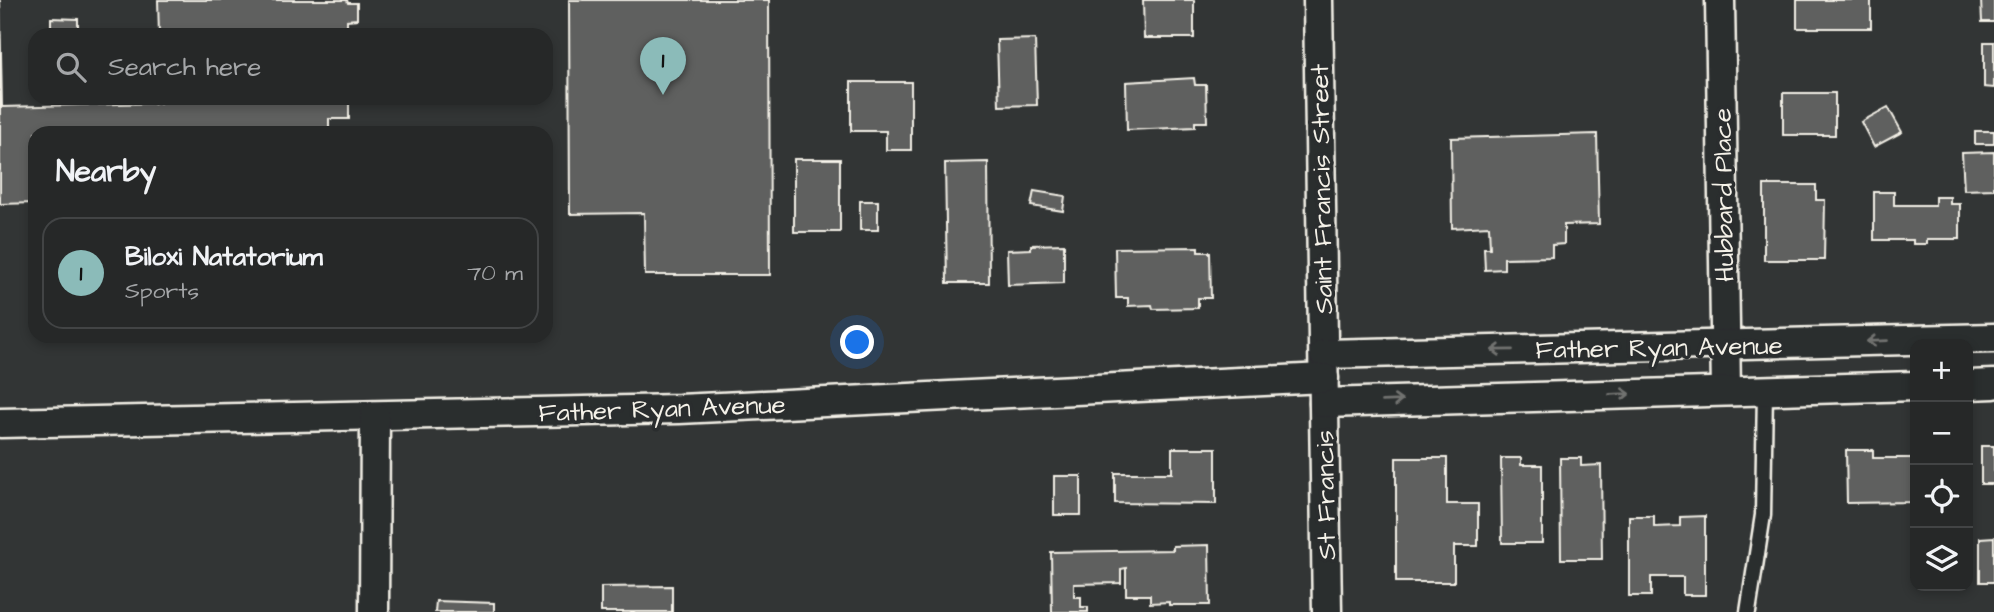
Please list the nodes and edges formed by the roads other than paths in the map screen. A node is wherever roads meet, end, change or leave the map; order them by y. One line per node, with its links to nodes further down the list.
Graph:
1 (1318, 0): 5 (street, Saint Francis Street)
2 (1720, 0): 4 (street, Hubbard Place)
3 (1994, 338): 4 (street, Father Ryan Avenue, one-way to 4)
4 (1726, 345): 5 (street, Father Ryan Avenue, one-way to 5); 10 (street, Hubbard Place)
5 (1324, 378): 10 (street, Father Ryan Avenue, one-way to 10); 11 (street, Father Ryan Avenue); 14 (street, St Francis)
6 (1994, 384): 7 (street)
7 (1973, 385)
8 (1910, 386): 9 (street, Father Ryan Avenue)
9 (1765, 390): 10 (street, Father Ryan Avenue); 15 (lane)
10 (1726, 391)
11 (375, 416): 12 (street, Father Ryan Avenue); 13 (street)
12 (0, 423)
13 (374, 612)
14 (1327, 612)
15 (1748, 612)

